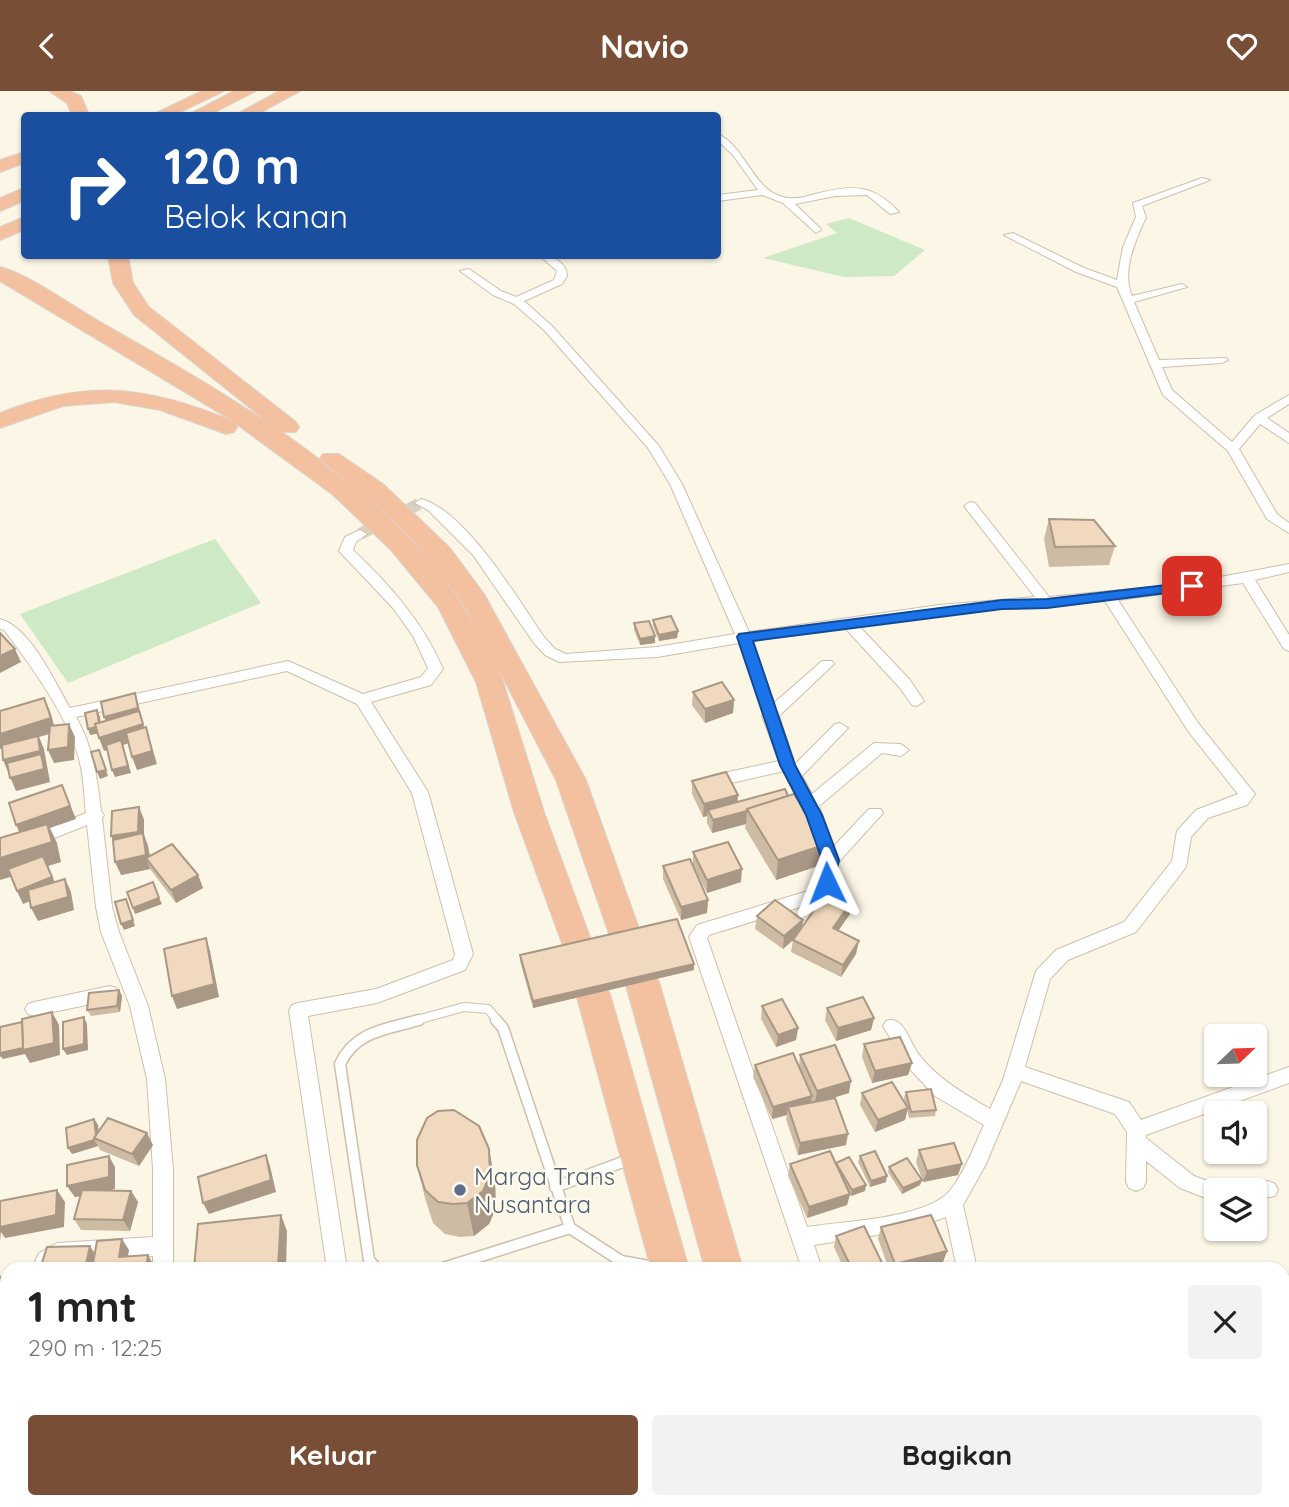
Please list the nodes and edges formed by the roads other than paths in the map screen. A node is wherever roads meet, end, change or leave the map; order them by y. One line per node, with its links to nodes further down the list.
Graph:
1 (57, 91): 6 (highway)
2 (216, 91): 7 (highway)
3 (248, 91): 8 (highway)
4 (292, 91): 9 (highway)
5 (300, 91): 10 (highway)
6 (79, 112)
7 (168, 112)
8 (202, 112)
9 (250, 112)
10 (268, 112)
11 (721, 140): 17 (street)
12 (21, 158): 13 (highway)
13 (0, 167)
14 (21, 177): 16 (highway)
15 (1205, 180): 31 (street)
16 (0, 186)
17 (764, 192): 19 (street); 20 (street)
18 (21, 195): 21 (highway)
19 (721, 198)
20 (788, 203): 22 (street); 24 (street)
21 (0, 205)
22 (894, 212)
23 (21, 224): 25 (highway)
24 (816, 230)
25 (0, 234)
26 (1009, 235): 31 (street)
27 (119, 259): 42 (highway)
28 (549, 259): 34 (street)
29 (5, 263): 42 (highway)
30 (465, 271): 34 (street)
31 (1122, 285): 33 (street)
32 (1182, 287): 33 (street)
33 (1127, 300): 36 (street)
34 (518, 302): 53 (street)
35 (1222, 359): 36 (street)
36 (1155, 364): 41 (street)
37 (1289, 399): 38 (street)
38 (1259, 418): 40 (street); 41 (street)
39 (0, 421): 42 (highway)
40 (1289, 439)
41 (1233, 449): 45 (street)
42 (307, 453): 69 (highway); 70 (highway)
43 (421, 503): 53 (street)
44 (970, 506): 50 (street)
45 (1289, 529)
46 (359, 534): 56 (street)
47 (1289, 568): 48 (street)
48 (1247, 579): 49 (street); 54 (street)
49 (1110, 597): 50 (street); 76 (street)
50 (1047, 603): 51 (street)
51 (848, 623): 53 (street); 57 (street)
52 (0, 624): 58 (street)
53 (744, 637): 59 (street)
54 (1289, 646)
55 (827, 664): 59 (street)
56 (362, 700): 58 (street); 90 (street)
57 (917, 701)
58 (66, 714): 66 (street)
59 (769, 716): 62 (street)
60 (840, 728): 62 (street)
61 (901, 750): 64 (street)
62 (791, 770): 63 (street); 64 (street)
63 (714, 781)
64 (809, 804): 68 (street)
65 (875, 813): 68 (street)
66 (96, 815): 67 (street); 72 (street)
67 (47, 835)
68 (831, 860): 86 (street)
69 (626, 937)
70 (578, 948)
71 (642, 982): 95 (highway)
72 (133, 988): 74 (street); 87 (street)
73 (593, 994): 80 (highway)
74 (34, 1009)
75 (892, 1026): 78 (street)
76 (1014, 1070): 78 (street); 79 (street)
77 (1289, 1075): 79 (street)
78 (994, 1121): 84 (street)
79 (1136, 1135): 81 (street); 83 (street)
80 (638, 1156): 82 (lane); 94 (highway)
81 (1136, 1182)
82 (555, 1187): 85 (lane); 91 (lane)
83 (1204, 1189)
84 (952, 1201): 86 (street); 97 (street)
85 (570, 1228): 92 (lane); 93 (lane)
86 (803, 1237): 96 (street)
87 (163, 1246): 88 (street); 89 (street)
88 (45, 1262)
89 (163, 1262)
90 (336, 1262)
91 (371, 1262)
92 (462, 1262)
93 (626, 1262)
94 (668, 1262)
95 (722, 1262)
96 (811, 1262)
97 (965, 1262)

